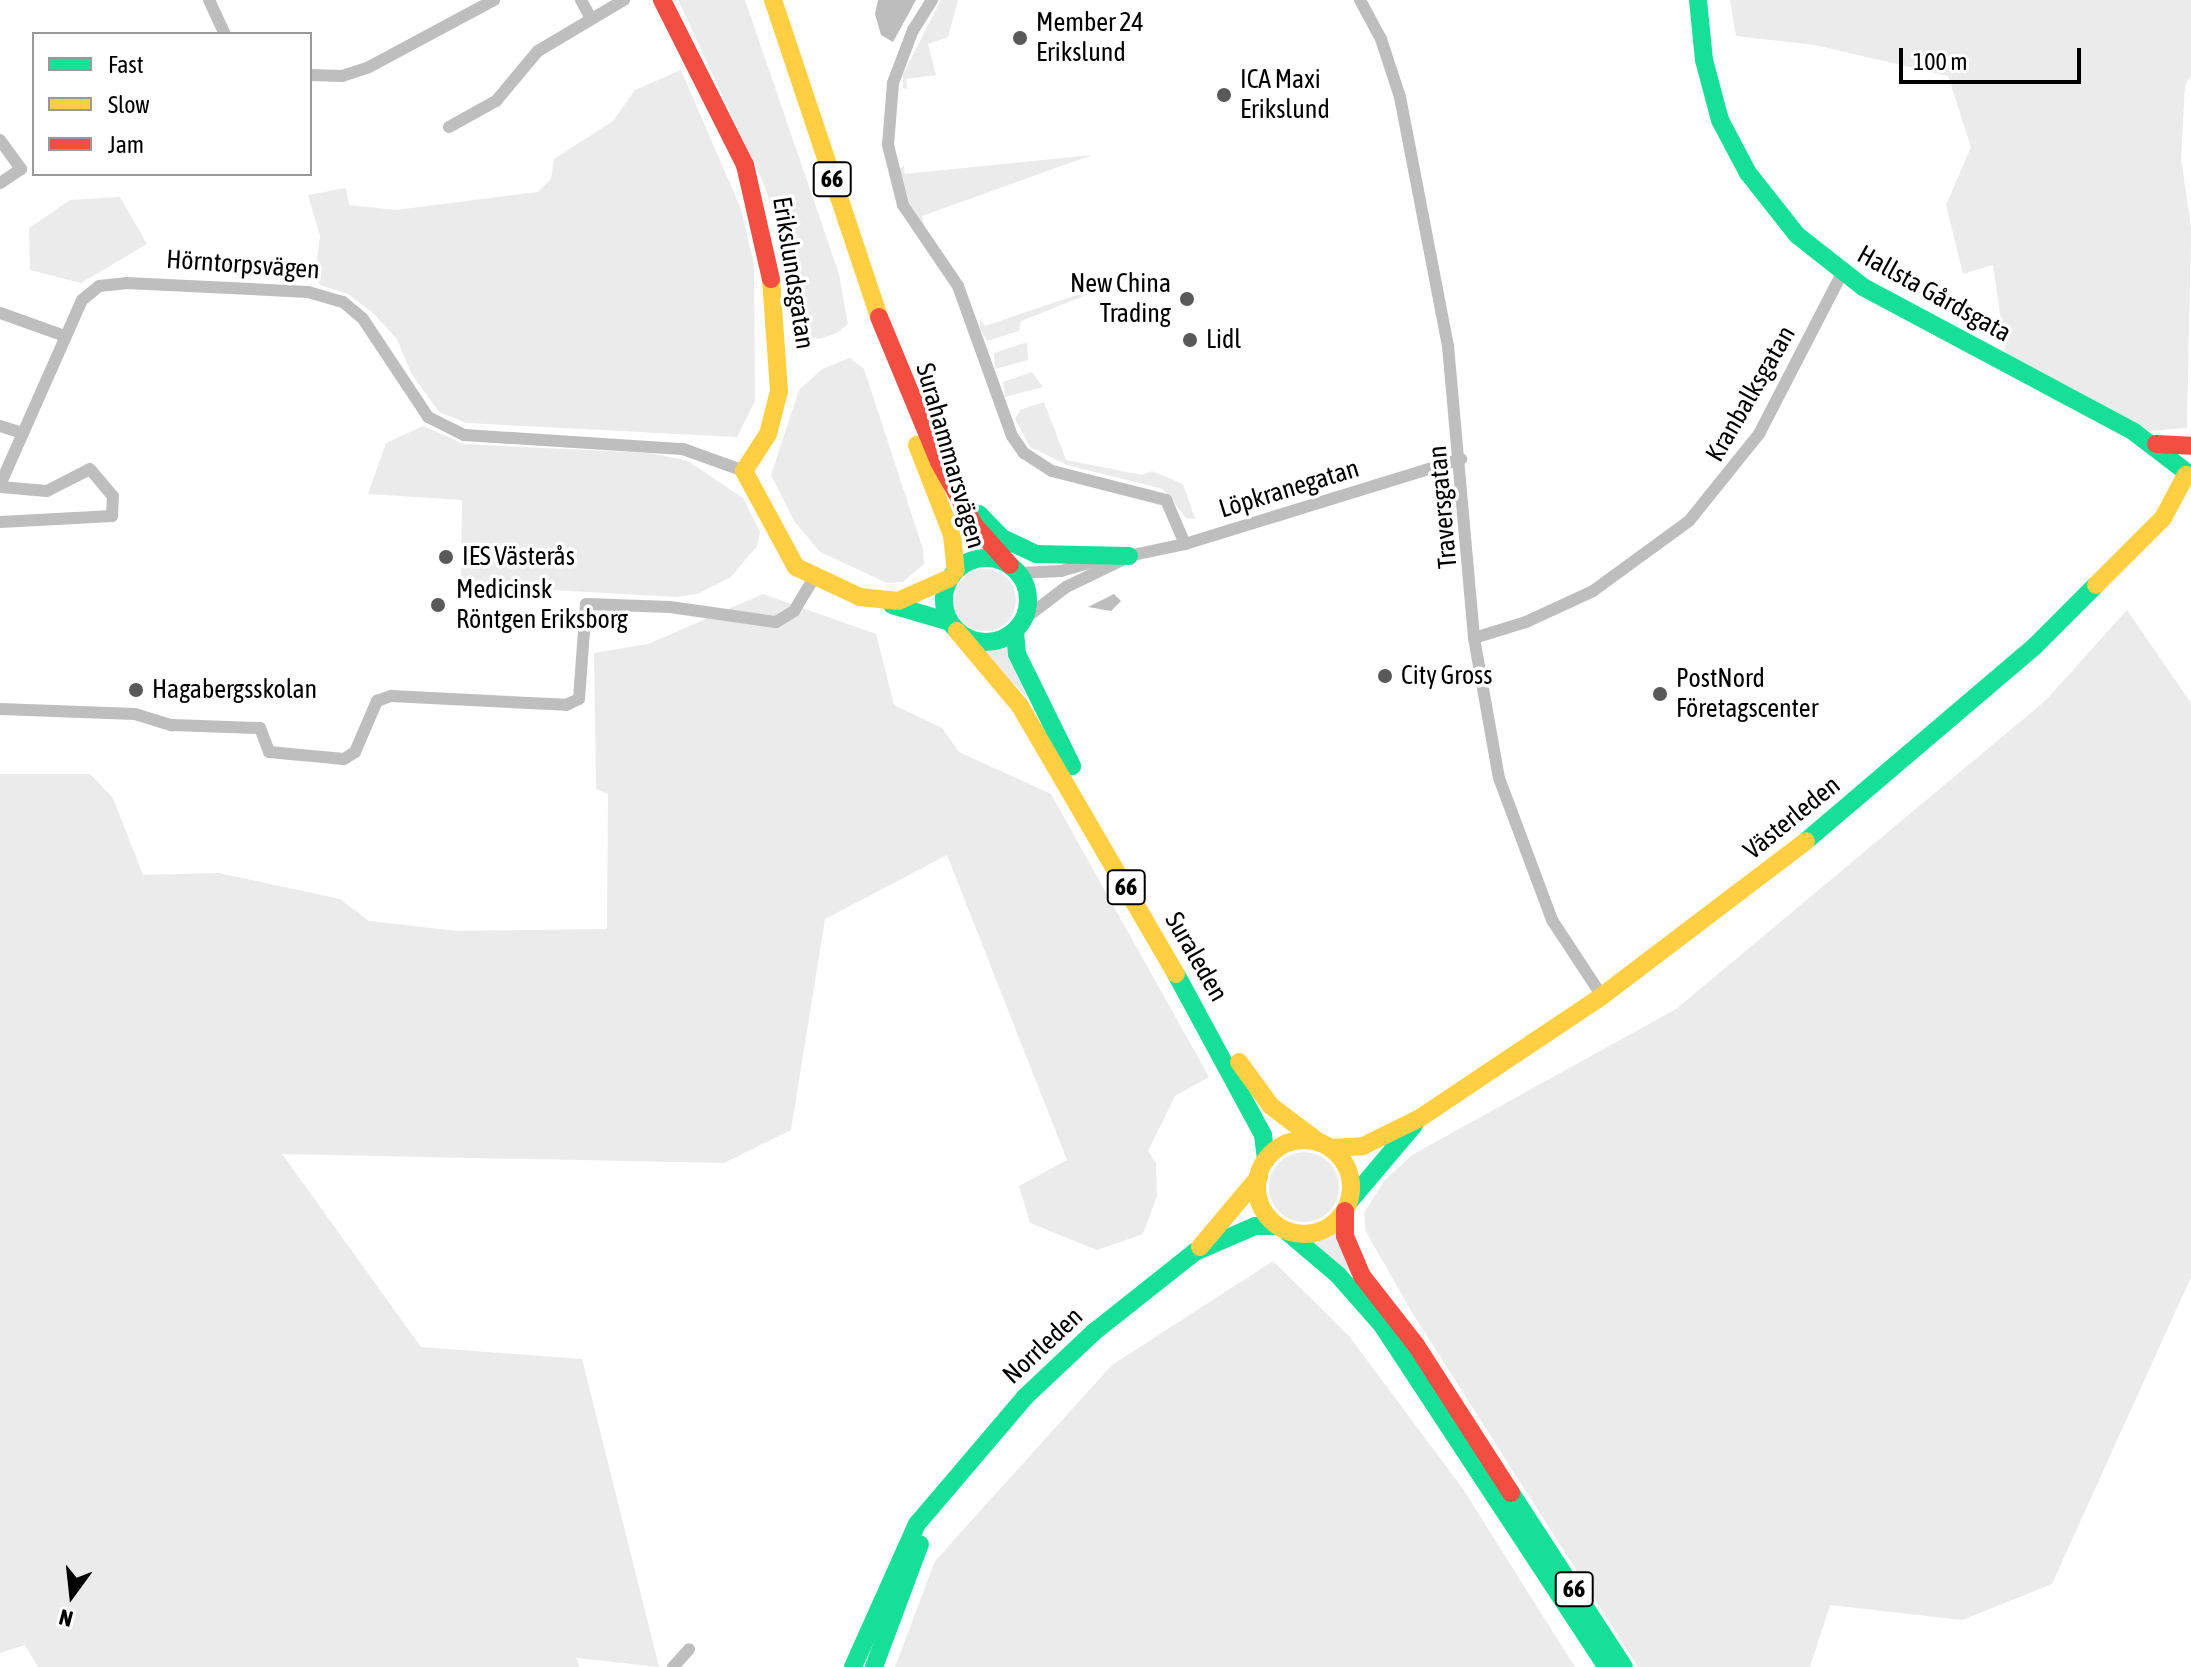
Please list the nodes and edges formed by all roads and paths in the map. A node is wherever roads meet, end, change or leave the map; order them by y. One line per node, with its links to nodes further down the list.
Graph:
1 (209, 0): 11 (street)
2 (494, 0): 12 (street)
3 (581, 0): 10 (street)
4 (624, 0): 10 (street)
5 (662, 0): 25 (main road, Erikslundsgatan)
6 (773, 0): 19 (main road, Surahammarsvägen / 66)
7 (932, 0): 31 (street)
8 (1360, 0): 24 (street, Traversgatan)
9 (1698, 0): 16 (main road, Hallsta Gårdsgata)
10 (591, 19): 13 (street)
11 (224, 32)
12 (312, 75)
13 (449, 127)
14 (0, 140): 15 (street)
15 (0, 183)
16 (1842, 273): 22 (main road, Hallsta Gårdsgata); 39 (street, Kranbalksgatan)
17 (0, 313): 18 (street)
18 (65, 336): 21 (street, Hörntorpsvägen); 25 (street, Hörntorpsvägen)
19 (894, 356): 32 (main road); 33 (main road, Surahammarsvägen / 66); 34 (main road, Surahammarsvägen / 66)
20 (0, 426): 21 (street)
21 (20, 432): 27 (street, Hörntorpsvägen)
22 (2156, 444): 23 (main road, Hallsta Gårdsgata); 26 (main road, Hallsta Gårdsgata)
23 (2191, 446)
24 (1461, 459): 31 (street, Löpkranegatan); 39 (street, Traversgatan)
25 (744, 471): 35 (main road)
26 (2188, 472): 29 (main road, Västerleden)
27 (0, 486): 30 (street, Hörntorpsvägen)
28 (2191, 505): 29 (main road, Västerleden)
29 (2163, 518): 41 (main road, Västerleden)
30 (0, 522)
31 (1185, 544): 32 (street, Löpkranegatan)
32 (1129, 556): 33 (street, Löpkranegatan); 37 (street, Löpkranegatan)
33 (1014, 569): 34 (main road); 37 (main road, 66)
34 (953, 574): 36 (main road); 38 (main road, 66)
35 (814, 578): 36 (main road); 40 (street)
36 (878, 600): 38 (main road)
37 (1019, 625): 38 (main road); 43 (main road, Suraleden / 66)
38 (953, 626): 44 (main road, Suraleden / 66)
39 (1474, 638): 41 (street, Traversgatan)
40 (0, 709)
41 (1602, 996): 42 (main road, Västerleden)
42 (1420, 1118): 43 (main road, Västerleden); 45 (main road, Västerleden)
43 (1325, 1146): 44 (main road); 45 (main road, 66)
44 (1262, 1168): 46 (main road, 66); 47 (main road, Norrleden)
45 (1347, 1206): 46 (main road); 54 (main road, 66)
46 (1282, 1228): 47 (main road, Norrleden); 53 (main road, 66)
47 (1195, 1252): 48 (main road, Norrleden)
48 (940, 1493): 51 (main road, Norrleden); 52 (main road, Norrleden)
49 (689, 1649): 50 (street)
50 (673, 1667)
51 (853, 1667)
52 (874, 1667)
53 (1607, 1667)
54 (1624, 1667)

